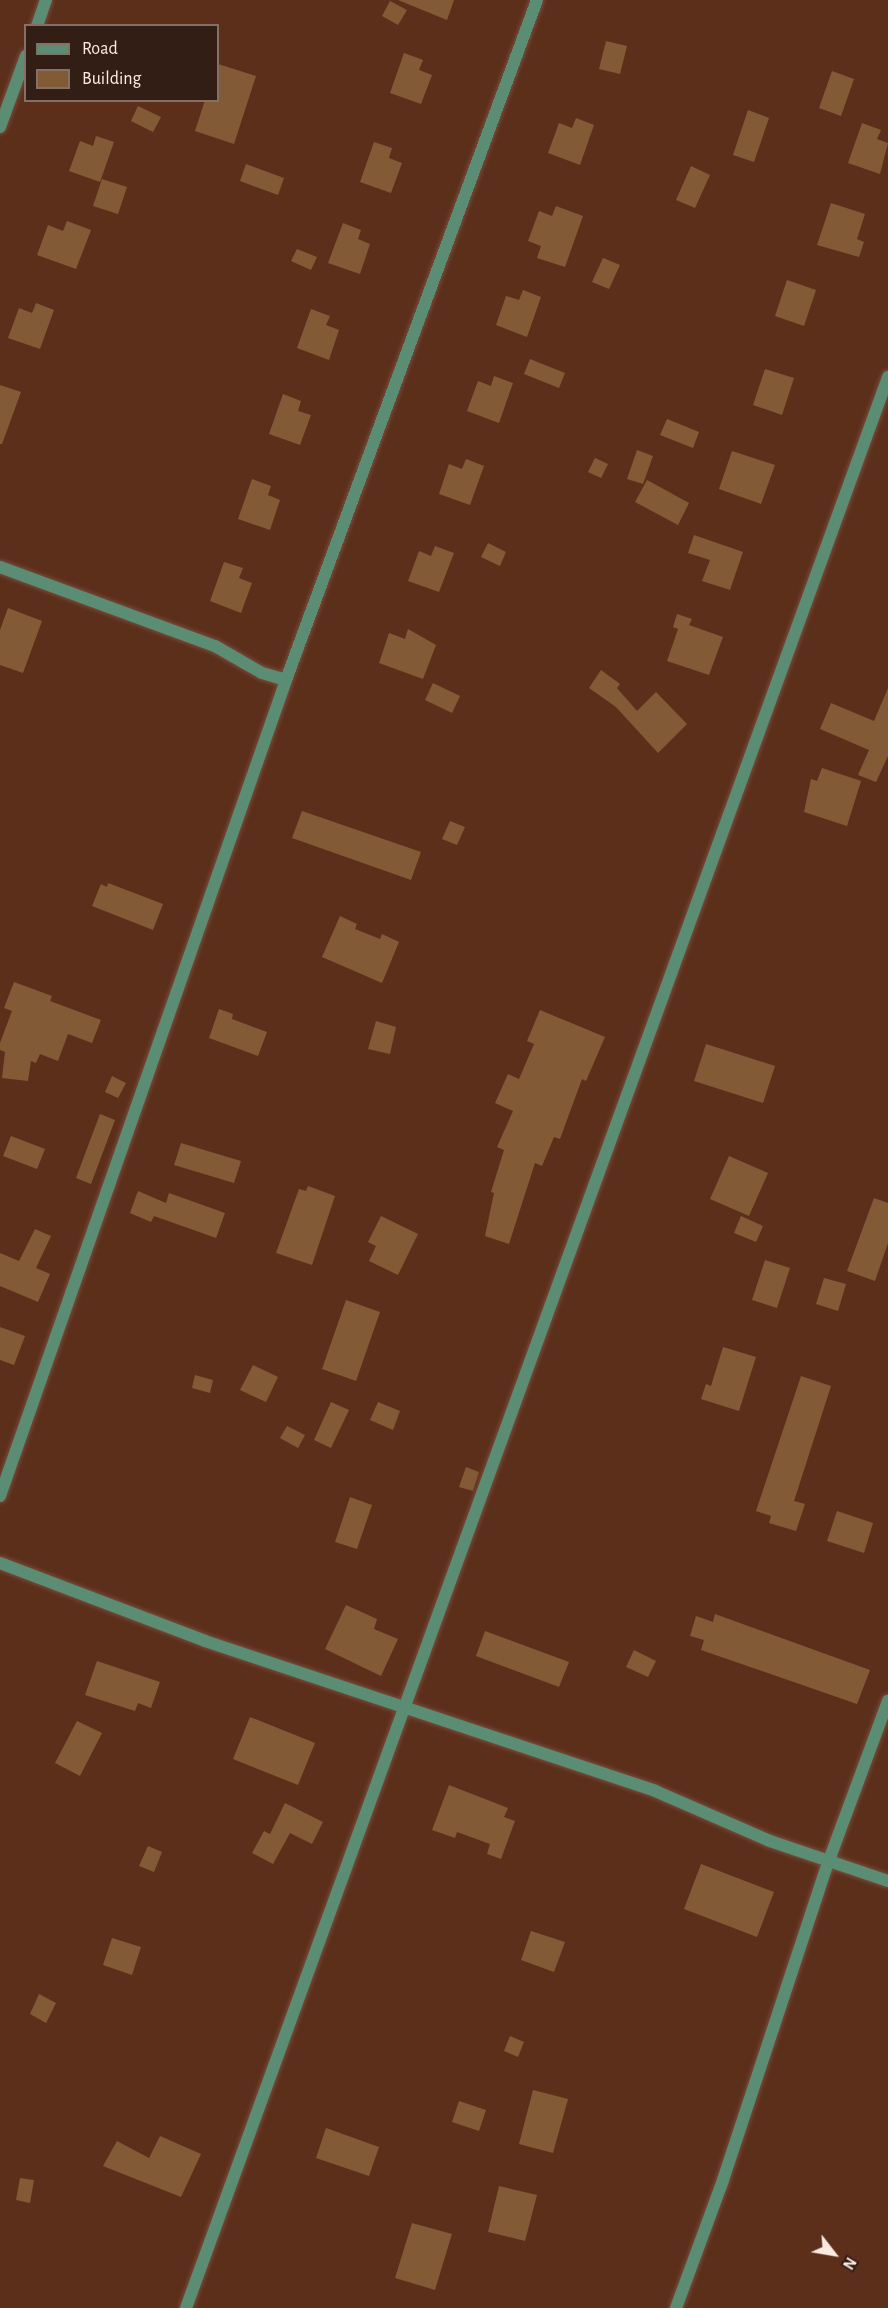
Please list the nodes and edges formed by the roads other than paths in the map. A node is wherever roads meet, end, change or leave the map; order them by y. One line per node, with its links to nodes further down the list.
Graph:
1 (46, 0): 3 (street)
2 (537, 0): 8 (street)
3 (38, 24)
4 (24, 61): 5 (street)
5 (0, 127)
6 (888, 377): 12 (street)
7 (0, 567): 8 (street)
8 (286, 680): 9 (street)
9 (0, 1496)
10 (0, 1563): 12 (street)
11 (888, 1701): 13 (street)
12 (403, 1706): 13 (street); 15 (street)
13 (828, 1863): 14 (street); 16 (street)
14 (888, 1881)
15 (186, 2308)
16 (676, 2308)

